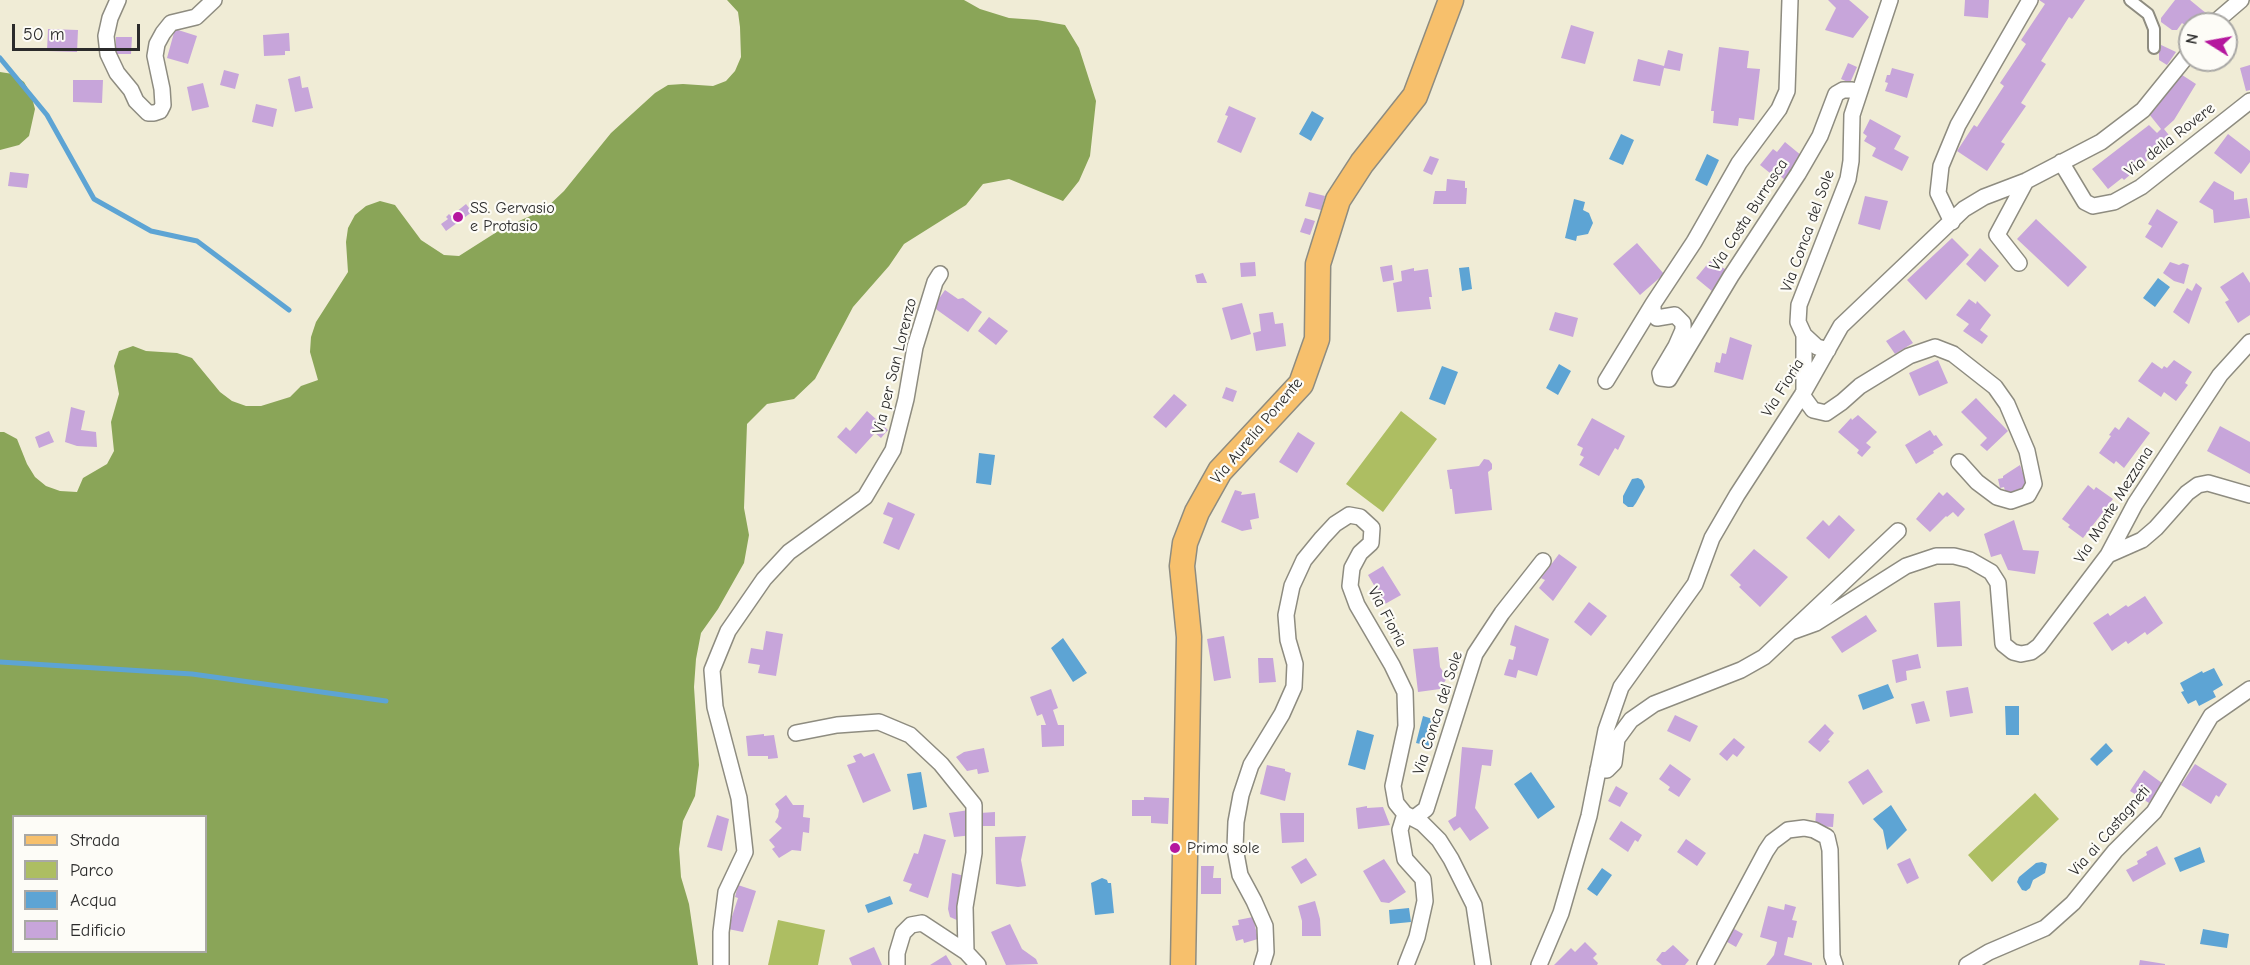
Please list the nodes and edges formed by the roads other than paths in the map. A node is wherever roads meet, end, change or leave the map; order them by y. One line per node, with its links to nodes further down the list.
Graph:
1 (118, 0): 2 (street)
2 (214, 0)
3 (1451, 0): 39 (main road, Via Aurelia Ponente)
4 (1790, 0): 19 (street)
5 (1890, 0): 12 (street, Via Conca del Sole)
6 (2030, 0): 16 (street)
7 (2130, 0): 10 (street)
8 (2241, 0): 9 (street)
9 (2227, 12)
10 (2154, 48)
11 (2178, 67): 14 (street, Via Fioria)
12 (1859, 93): 19 (street, Via Costa Burrasca); 20 (street, Via Conca del Sole)
13 (2250, 100): 14 (street, Via della Rovere)
14 (2061, 162): 15 (street, Via Fioria)
15 (2026, 181): 16 (street, Via Fioria); 17 (street)
16 (1952, 222): 22 (street, Via Fioria)
17 (2019, 263)
18 (940, 274): 36 (street, Via per San Lorenzo)
19 (1653, 304): 23 (street)
20 (1804, 335): 22 (street); 24 (street, Via Conca del Sole)
21 (2250, 342): 28 (street, Via Monte Mezzana)
22 (1828, 350): 24 (street, Via Fioria)
23 (1606, 381)
24 (1803, 393): 25 (street); 33 (street, Via Fioria)
25 (1959, 462)
26 (2250, 495): 28 (street)
27 (1898, 531): 30 (street, Via Monte Mezzana)
28 (2108, 555): 30 (street, Via Monte Mezzana)
29 (1542, 561): 34 (street, Via Conca del Sole)
30 (1791, 632): 33 (street, Via Monte Mezzana)
31 (2250, 689): 46 (street, Via ai Castagneti)
32 (796, 733): 35 (street)
33 (1598, 769): 43 (street, Via Fioria)
34 (1409, 816): 40 (street, Via Fioria); 41 (street); 42 (street, Via Fioria)
35 (966, 952): 37 (street); 38 (street)
36 (721, 965)
37 (897, 965)
38 (978, 965)
39 (1183, 965)
40 (1263, 965)
41 (1406, 965)
42 (1483, 965)
43 (1539, 965)
44 (1705, 965): 45 (street)
45 (1834, 965)
46 (1967, 965)

